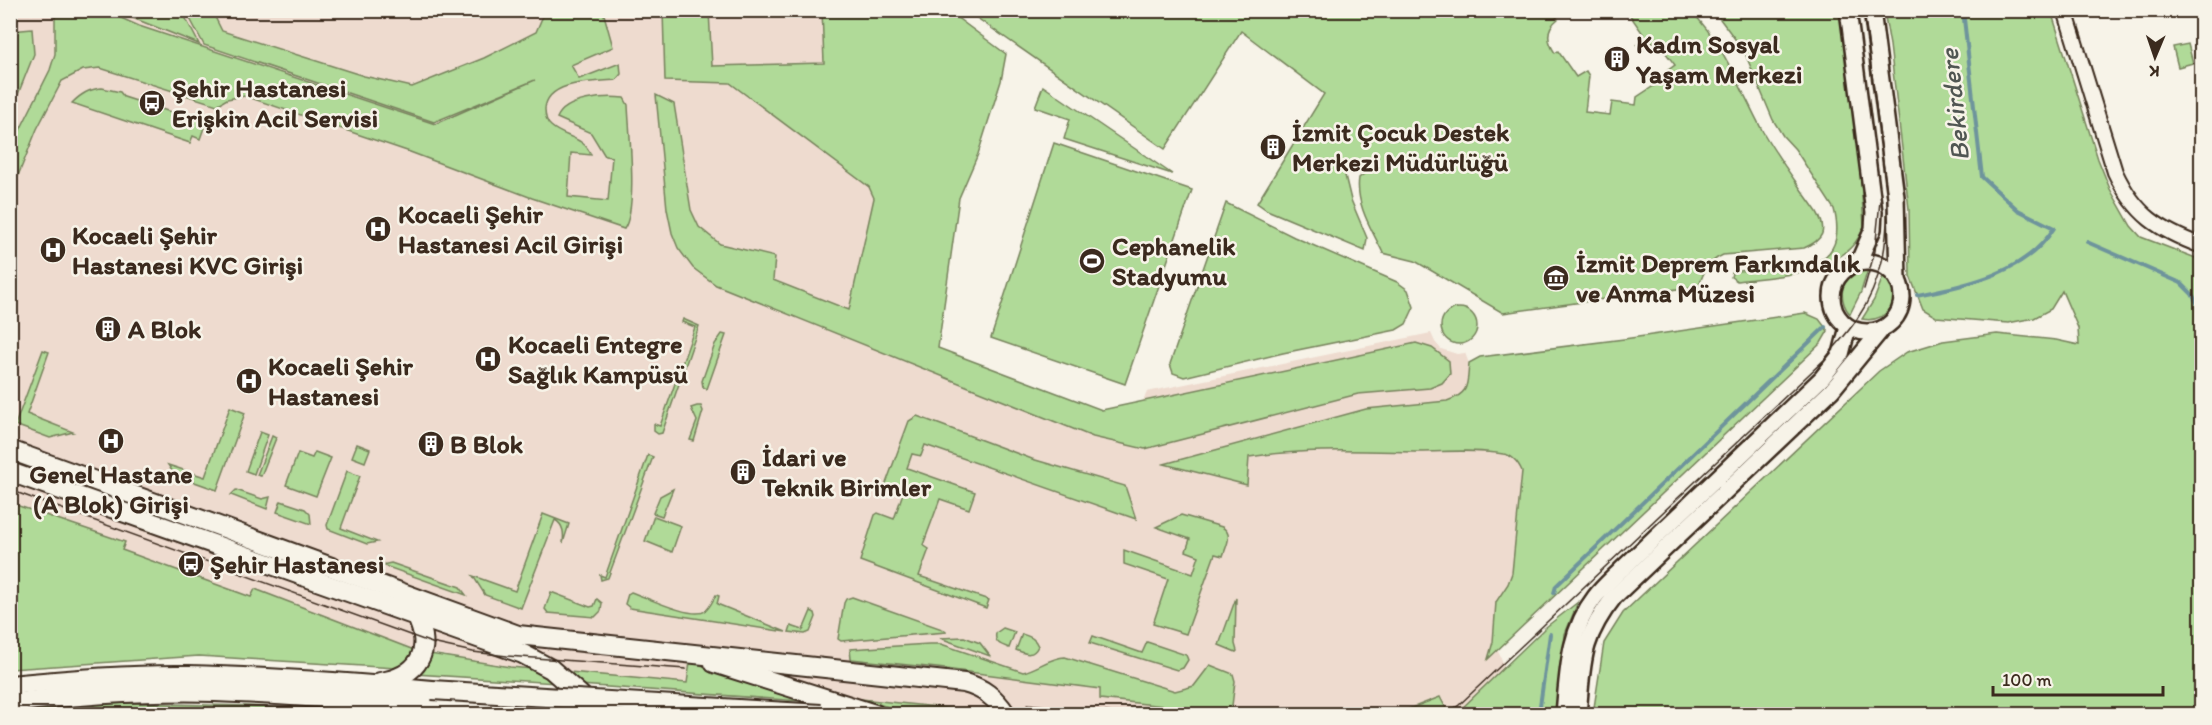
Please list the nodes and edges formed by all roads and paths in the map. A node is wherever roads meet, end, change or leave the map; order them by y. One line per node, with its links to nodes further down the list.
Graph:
1 (1848, 10): 5 (main road)
2 (1872, 10): 6 (main road)
3 (2065, 10): 4 (street)
4 (2202, 246)
5 (1858, 263): 6 (main road); 7 (main road)
6 (1898, 280): 8 (main road)
7 (1848, 327): 8 (main road); 24 (main road)
8 (1882, 329): 25 (main road)
9 (10, 450): 12 (main road)
10 (10, 472): 11 (main road)
11 (416, 616): 13 (main road); 20 (main road)
12 (676, 651): 22 (main road); 23 (main road)
13 (351, 683): 14 (main road); 16 (main road)
14 (10, 685)
15 (213, 692): 16 (main road); 17 (main road); 18 (main road)
16 (434, 699): 19 (main road); 21 (main road, bridge)
17 (10, 703)
18 (401, 714)
19 (555, 714)
20 (602, 714)
21 (821, 714)
22 (875, 714)
23 (1006, 714)
24 (1564, 714)
25 (1578, 714)

